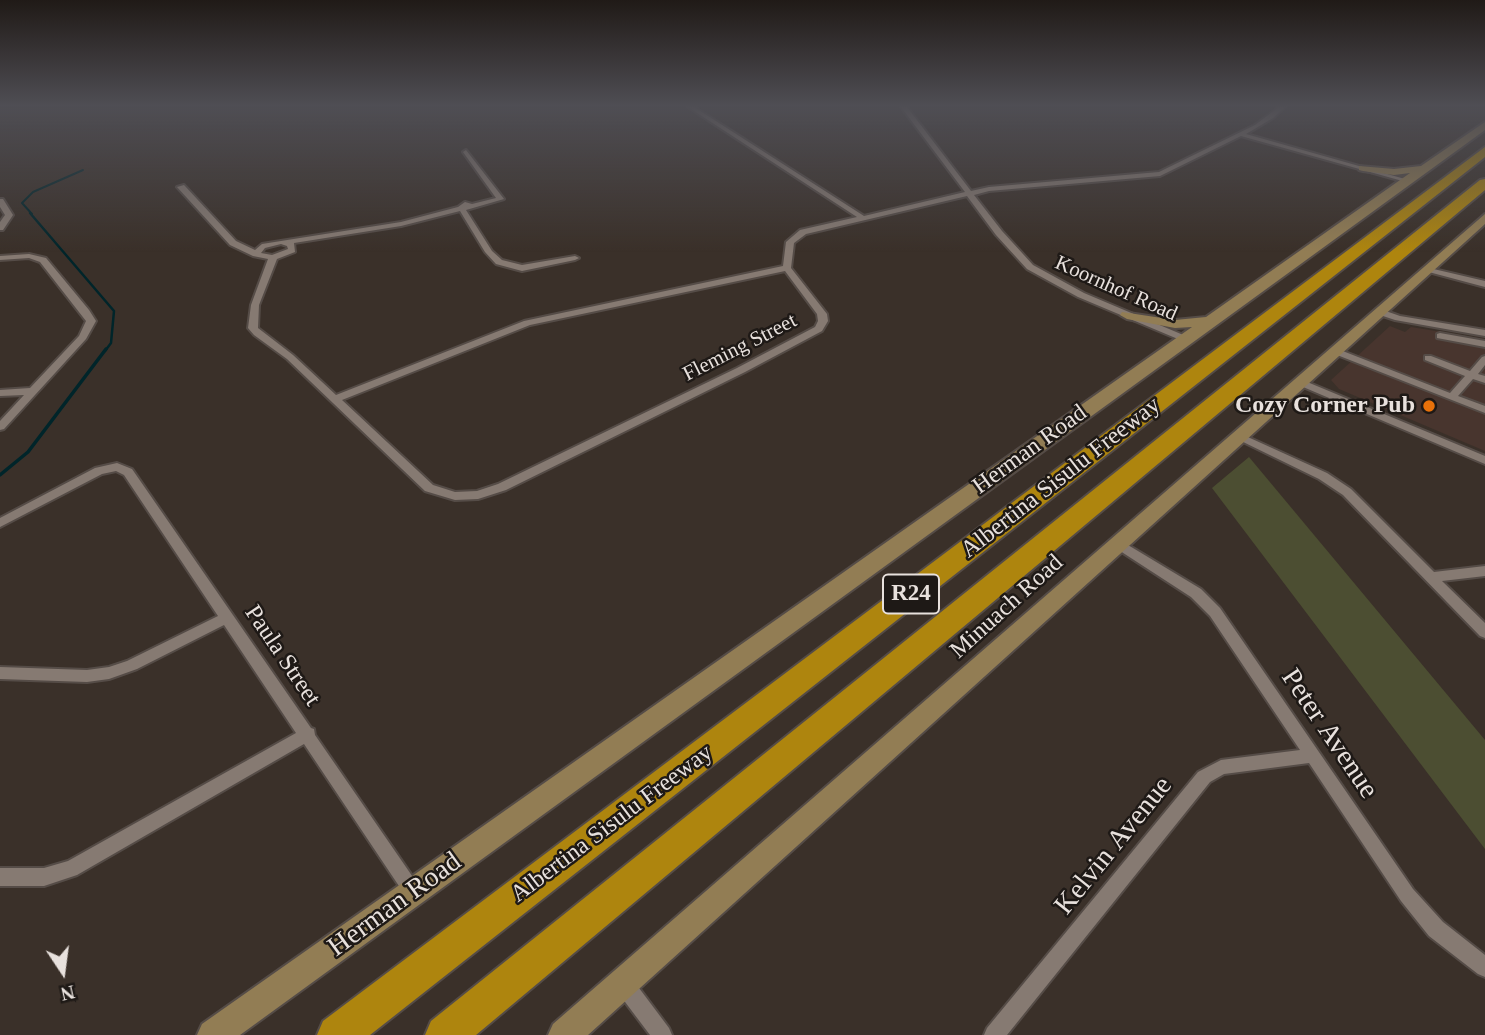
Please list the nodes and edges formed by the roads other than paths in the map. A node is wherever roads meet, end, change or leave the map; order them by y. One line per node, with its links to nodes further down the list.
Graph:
1 (469, 155): 16 (street)
2 (766, 155): 17 (street)
3 (941, 155): 13 (street, Koornhof Road)
4 (1199, 155): 13 (street)
5 (1317, 155): 8 (street)
6 (1443, 155): 9 (main road, Herman Road)
7 (1479, 155): 69 (highway, Albertina Sisulu Freeway / R24)
8 (1363, 168): 9 (main road); 10 (street); 14 (main road)
9 (1426, 168): 10 (main road, Herman Road)
10 (1408, 181): 14 (main road, Herman Road)
11 (1485, 183): 70 (highway, Albertina Sisulu Freeway / R24)
12 (181, 187): 21 (street)
13 (969, 192): 17 (street); 33 (street, Koornhof Road)
14 (1393, 192): 34 (main road, Herman Road)
15 (0, 201): 18 (street)
16 (461, 207): 23 (street); 27 (street)
17 (863, 218): 29 (street)
18 (4, 220): 20 (street)
19 (1484, 221): 30 (main road, Minuach Road)
20 (0, 228)
21 (228, 235): 22 (street); 24 (street)
22 (267, 245): 23 (street); 24 (street)
23 (289, 245): 26 (street)
24 (256, 253): 26 (street)
25 (0, 258): 28 (street)
26 (273, 258): 49 (street, Fleming Street)
27 (575, 258)
28 (47, 264): 46 (street)
29 (787, 268): 49 (street); 49 (street, Fleming Street)
30 (1428, 269): 31 (street); 32 (main road, Minuach Road)
31 (1485, 284)
32 (1380, 312): 35 (street); 39 (main road, Minuach Road)
33 (1129, 316): 34 (main road); 37 (street, Koornhof Road); 41 (main road)
34 (1211, 320): 37 (main road, Herman Road)
35 (1484, 335)
36 (1440, 336): 38 (street)
37 (1185, 339): 41 (main road, Herman Road)
38 (1485, 344)
39 (1335, 351): 45 (main road, Minuach Road); 48 (street)
40 (1428, 358): 43 (street)
41 (1157, 359): 64 (main road, Herman Road)
42 (1485, 359): 43 (street)
43 (1472, 375): 44 (street); 48 (street)
44 (1485, 380)
45 (1300, 382): 52 (main road, Minuach Road); 53 (street)
46 (33, 391): 47 (street); 51 (street)
47 (0, 393)
48 (1452, 397): 50 (street)
49 (335, 399)
50 (1485, 410)
51 (0, 427)
52 (1239, 436): 55 (main road, Minuach Road); 57 (street)
53 (1485, 460)
54 (0, 523): 58 (street, Paula Street)
55 (1118, 544): 62 (street, Peter Avenue); 66 (main road, Minuach Road)
56 (1485, 570): 57 (street)
57 (1430, 577): 59 (street)
58 (228, 617): 60 (street); 61 (street, Paula Street)
59 (1485, 632)
60 (0, 673)
61 (307, 734): 63 (street); 64 (street, Paula Street)
62 (1311, 756): 65 (street, Peter Avenue); 73 (street, Kelvin Avenue)
63 (0, 877)
64 (417, 897): 67 (main road, Herman Road); 68 (main road, Herman Road)
65 (1485, 967)
66 (623, 982): 71 (main road, Minuach Road); 72 (street)
67 (213, 1035)
68 (233, 1035)
69 (337, 1035)
70 (445, 1035)
71 (564, 1035)
72 (662, 1035)
73 (994, 1035)

